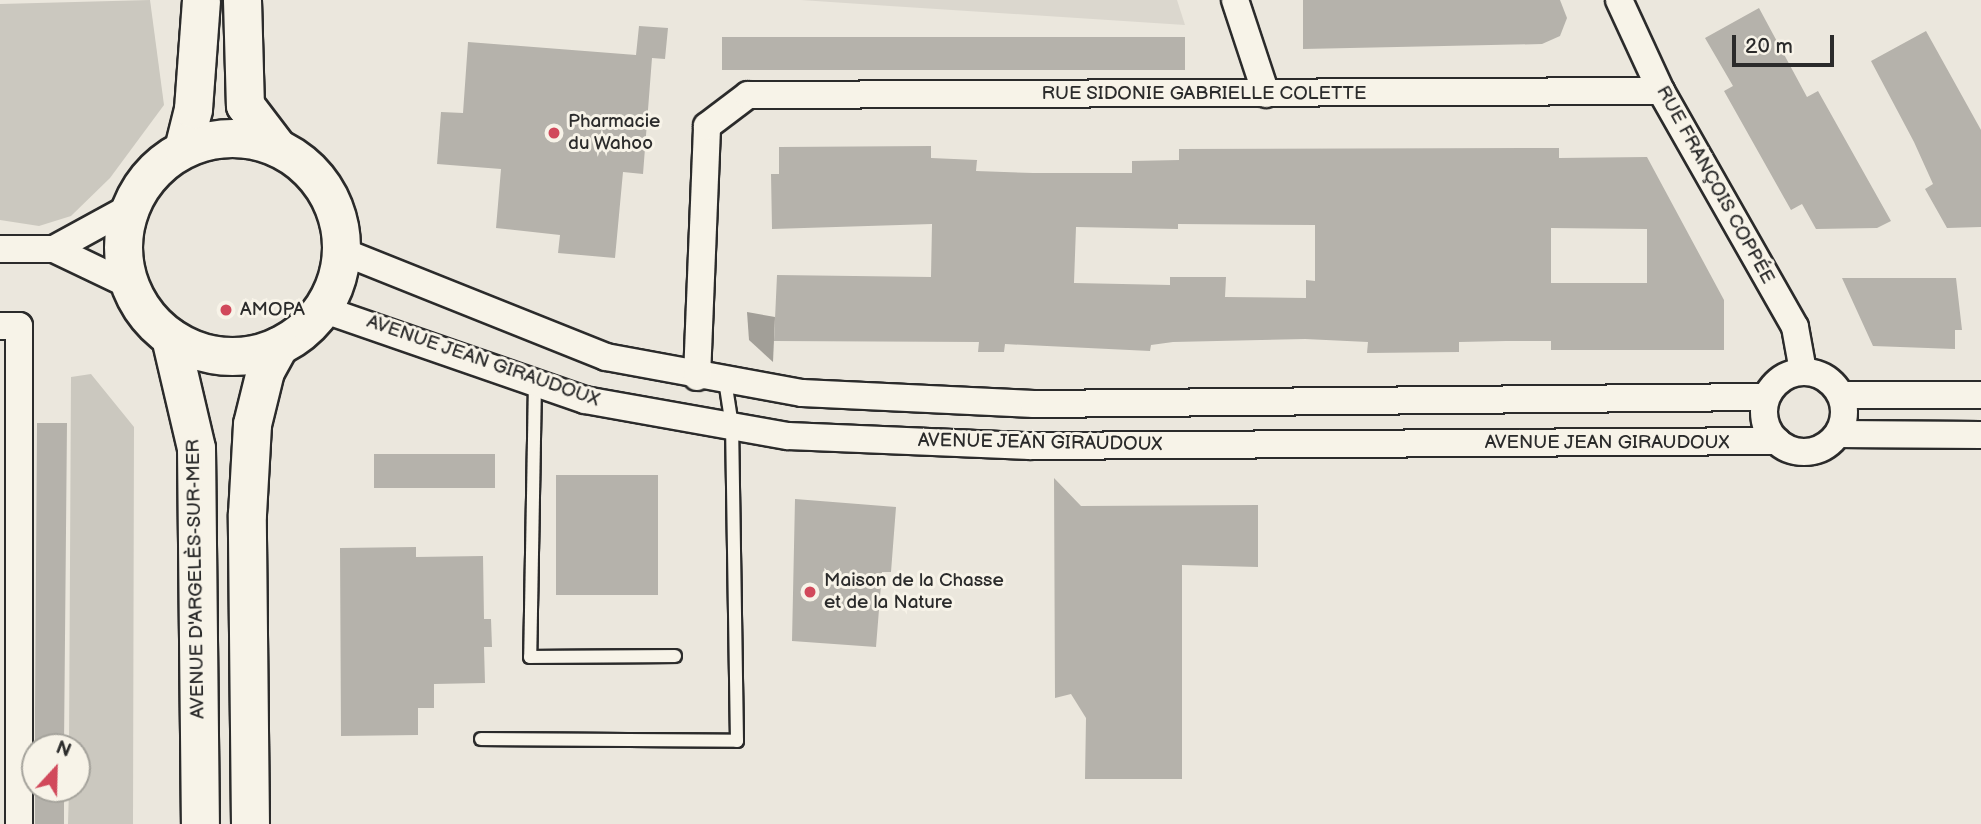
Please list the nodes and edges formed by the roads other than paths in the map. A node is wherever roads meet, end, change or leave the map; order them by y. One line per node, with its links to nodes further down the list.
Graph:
1 (201, 0): 8 (main road)
2 (242, 0): 7 (main road)
3 (1235, 0): 6 (street)
4 (1619, 0): 5 (street, RUE FRANÇOIS COPPÉE)
5 (1661, 91): 6 (street, RUE SIDONIE GABRIELLE COLETTE); 18 (street, RUE FRANÇOIS COPPÉE)
6 (1266, 94): 19 (street, RUE SIDONIE GABRIELLE COLETTE)
7 (277, 147): 8 (main road); 12 (main road)
8 (183, 149): 9 (main road)
9 (129, 208): 11 (street); 13 (main road)
10 (0, 248): 11 (street)
11 (54, 249): 13 (street)
12 (341, 251): 14 (main road); 19 (street, AVENUE JEAN GIRAUDOUX)
13 (129, 285): 16 (main road)
14 (322, 309): 17 (main road); 21 (street, AVENUE JEAN GIRAUDOUX)
15 (0, 326): 29 (street)
16 (170, 337): 17 (main road); 33 (main road, AVENUE D'ARGELÈS-SUR-MER)
17 (279, 346): 34 (main road)
18 (1803, 371): 22 (street); 24 (street)
19 (698, 377): 20 (street, AVENUE JEAN GIRAUDOUX)
20 (725, 380): 24 (street, AVENUE JEAN GIRAUDOUX); 25 (lane)
21 (535, 382): 25 (street, AVENUE JEAN GIRAUDOUX); 30 (lane)
22 (1841, 395): 23 (street); 26 (street)
23 (1981, 395)
24 (1766, 397): 28 (street)
25 (732, 426): 28 (street, AVENUE JEAN GIRAUDOUX); 31 (lane)
26 (1838, 434): 27 (street); 28 (street)
27 (1981, 435)
28 (1777, 441)
29 (8, 507): 32 (street)
30 (676, 656)
31 (481, 739)
32 (19, 824)
33 (200, 824)
34 (250, 824)

